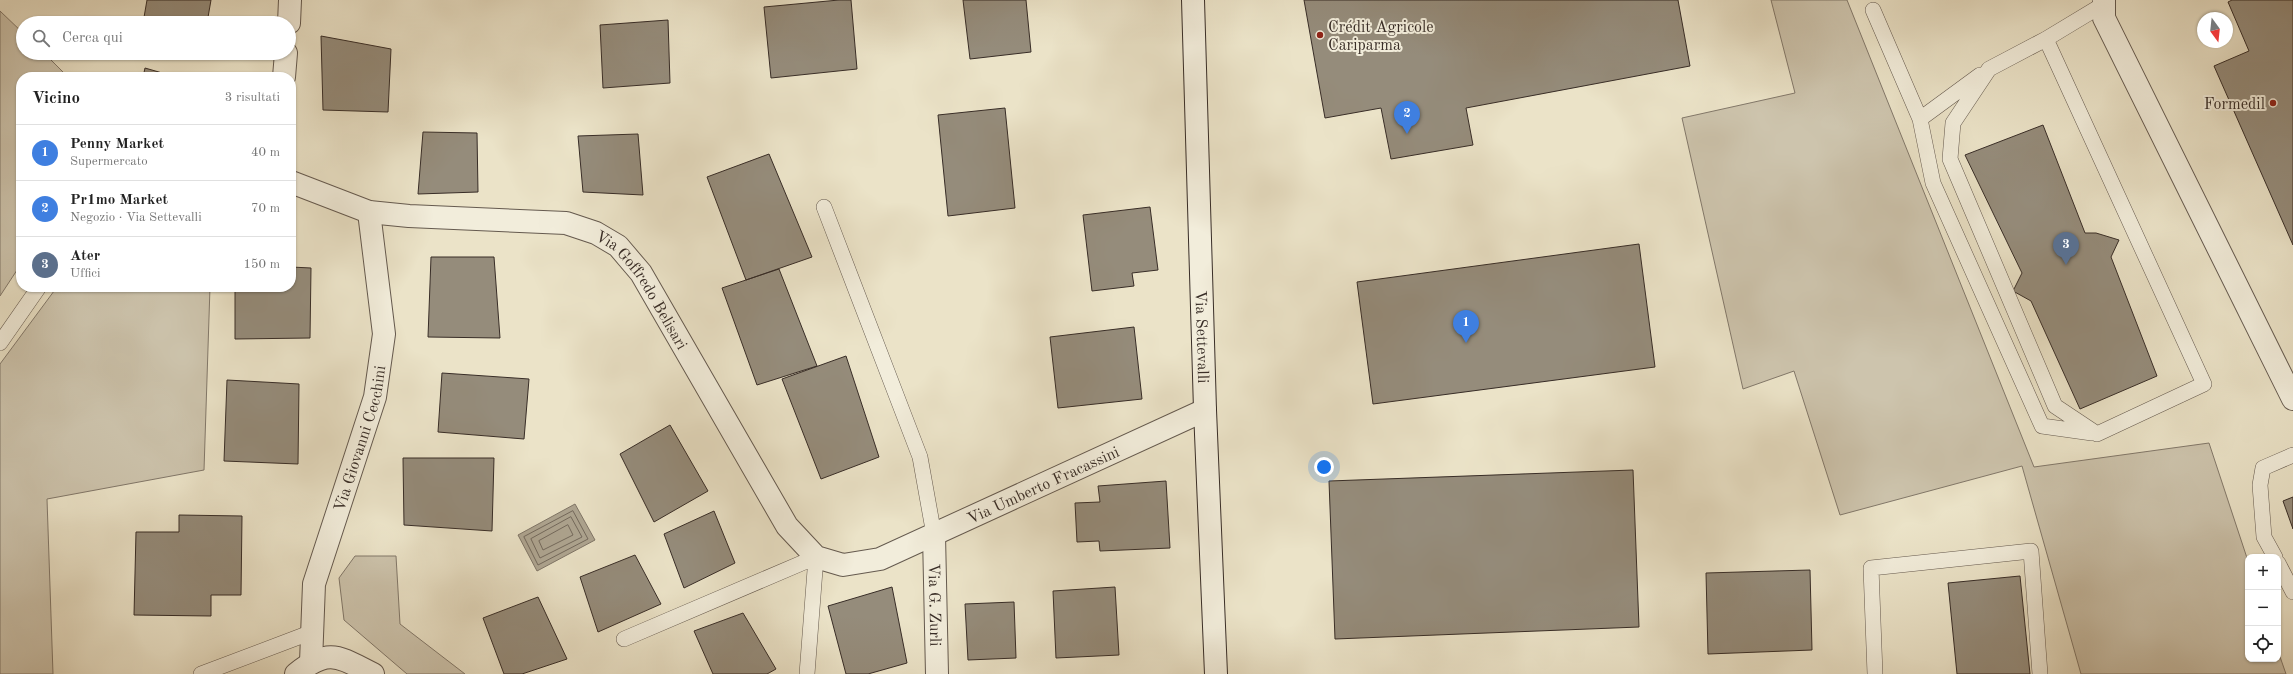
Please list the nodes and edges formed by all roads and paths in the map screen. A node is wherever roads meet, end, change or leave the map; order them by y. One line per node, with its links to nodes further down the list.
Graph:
1 (290, 0): 5 (street)
2 (1193, 0): 17 (street, Via Settevalli)
3 (2103, 1): 6 (lane); 16 (street)
4 (1873, 10): 10 (lane)
5 (289, 16)
6 (2046, 39): 8 (lane); 18 (lane)
7 (285, 60): 9 (street)
8 (1989, 69): 10 (lane); 18 (lane)
9 (284, 72)
10 (1920, 119): 18 (lane)
11 (296, 184): 13 (street, Via Goffredo Belisari)
12 (824, 207): 20 (lane)
13 (369, 212): 22 (street, Via Goffredo Belisari); 25 (street, Via Giovanni Cecchini)
14 (36, 292): 15 (lane)
15 (0, 343)
16 (2293, 399)
17 (1205, 410): 20 (street, Via Umberto Fracassini); 32 (street, Via Settevalli)
18 (2097, 434)
19 (2293, 455): 21 (lane)
20 (934, 535): 22 (street, Via Umberto Fracassini); 31 (street, Via G. Zurli)
21 (2273, 554)
22 (816, 557): 26 (lane); 30 (lane)
23 (2281, 569): 24 (lane)
24 (2293, 592)
25 (312, 632): 27 (street, Via Giovanni Cecchini); 28 (lane)
26 (624, 639)
27 (304, 668): 29 (street, Via Giovanni Cecchini)
28 (201, 674)
29 (373, 674)
30 (807, 674)
31 (937, 674)
32 (1216, 674)
33 (1875, 674): 34 (lane)
34 (2040, 674)

